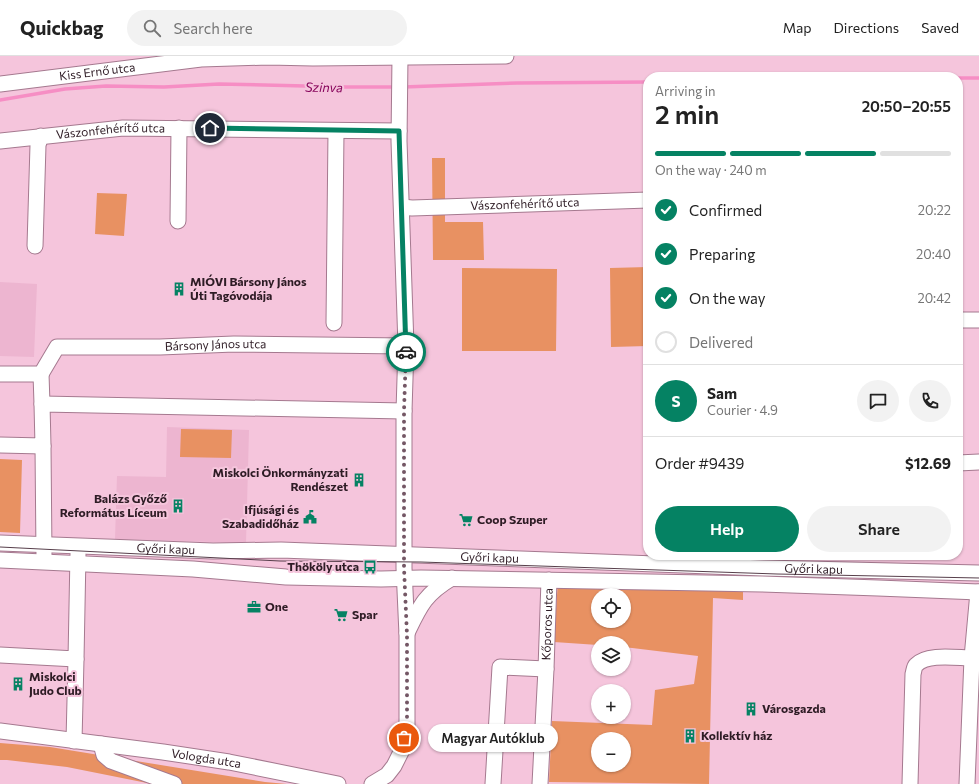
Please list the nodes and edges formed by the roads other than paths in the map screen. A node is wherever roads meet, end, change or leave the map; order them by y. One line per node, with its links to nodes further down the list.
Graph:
1 (506, 56): 2 (street, Kiss Ernő utca)
2 (400, 57): 3 (street, Kiss Ernő utca); 8 (street)
3 (201, 58): 4 (street, Kiss Ernő utca)
4 (169, 60): 5 (street, Kiss Ernő utca)
5 (0, 84)
6 (179, 128): 7 (street, Vászonfehérítő utca); 9 (street, Vászonfehérítő utca); 13 (street, Vászonfehérítő utca)
7 (336, 131): 8 (street, Vászonfehérítő utca); 17 (street)
8 (399, 131): 12 (street)
9 (41, 136): 10 (street, Vászonfehérítő utca); 14 (street, Vászonfehérítő utca)
10 (0, 141)
11 (643, 200): 12 (street, Vászonfehérítő utca)
12 (402, 207): 18 (street)
13 (178, 221)
14 (35, 246)
15 (963, 320): 16 (street)
16 (979, 320)
17 (334, 322)
18 (406, 346): 20 (street, Bársony János utca); 22 (street)
19 (0, 374): 20 (street)
20 (42, 374): 21 (street, Bársony János utca)
21 (42, 404): 22 (street); 24 (street, Bársony János utca)
22 (404, 411): 30 (street)
23 (0, 445): 24 (street)
24 (43, 446): 28 (street, Bársony János utca)
25 (979, 462): 26 (street)
26 (963, 463)
27 (0, 543): 28 (street, Győri kapu)
28 (44, 545): 29 (street, Győri kapu); 35 (street, Bársony János utca)
29 (78, 547): 30 (street, Győri kapu); 36 (street)
30 (404, 554): 31 (street, Győri kapu); 38 (street)
31 (643, 558)
32 (0, 560): 35 (street, Győri kapu)
33 (724, 560): 34 (street, Győri kapu)
34 (777, 561): 37 (street, Győri kapu); 41 (street)
35 (44, 562): 36 (street, Győri kapu)
36 (77, 563): 38 (street, Győri kapu); 46 (street)
37 (979, 573)
38 (404, 578): 39 (street, Győri kapu); 43 (street)
39 (452, 578): 40 (street, Győri kapu); 43 (street)
40 (549, 580): 41 (street, Győri kapu); 47 (street, Kőporos utca)
41 (777, 586): 42 (street, Győri kapu)
42 (979, 592): 45 (street)
43 (407, 635): 53 (street)
44 (0, 656): 46 (street)
45 (972, 658): 56 (street); 57 (street)
46 (76, 659): 49 (street)
47 (546, 669): 54 (street, Kőporos utca); 55 (street, Kőporos utca)
48 (0, 731): 49 (street, Vologda utca)
49 (74, 741): 50 (street, Vologda utca)
50 (101, 744): 51 (street); 52 (street, Vologda utca)
51 (174, 784)
52 (338, 784)
53 (374, 784)
54 (493, 784)
55 (540, 784)
56 (910, 784)
57 (967, 784)

